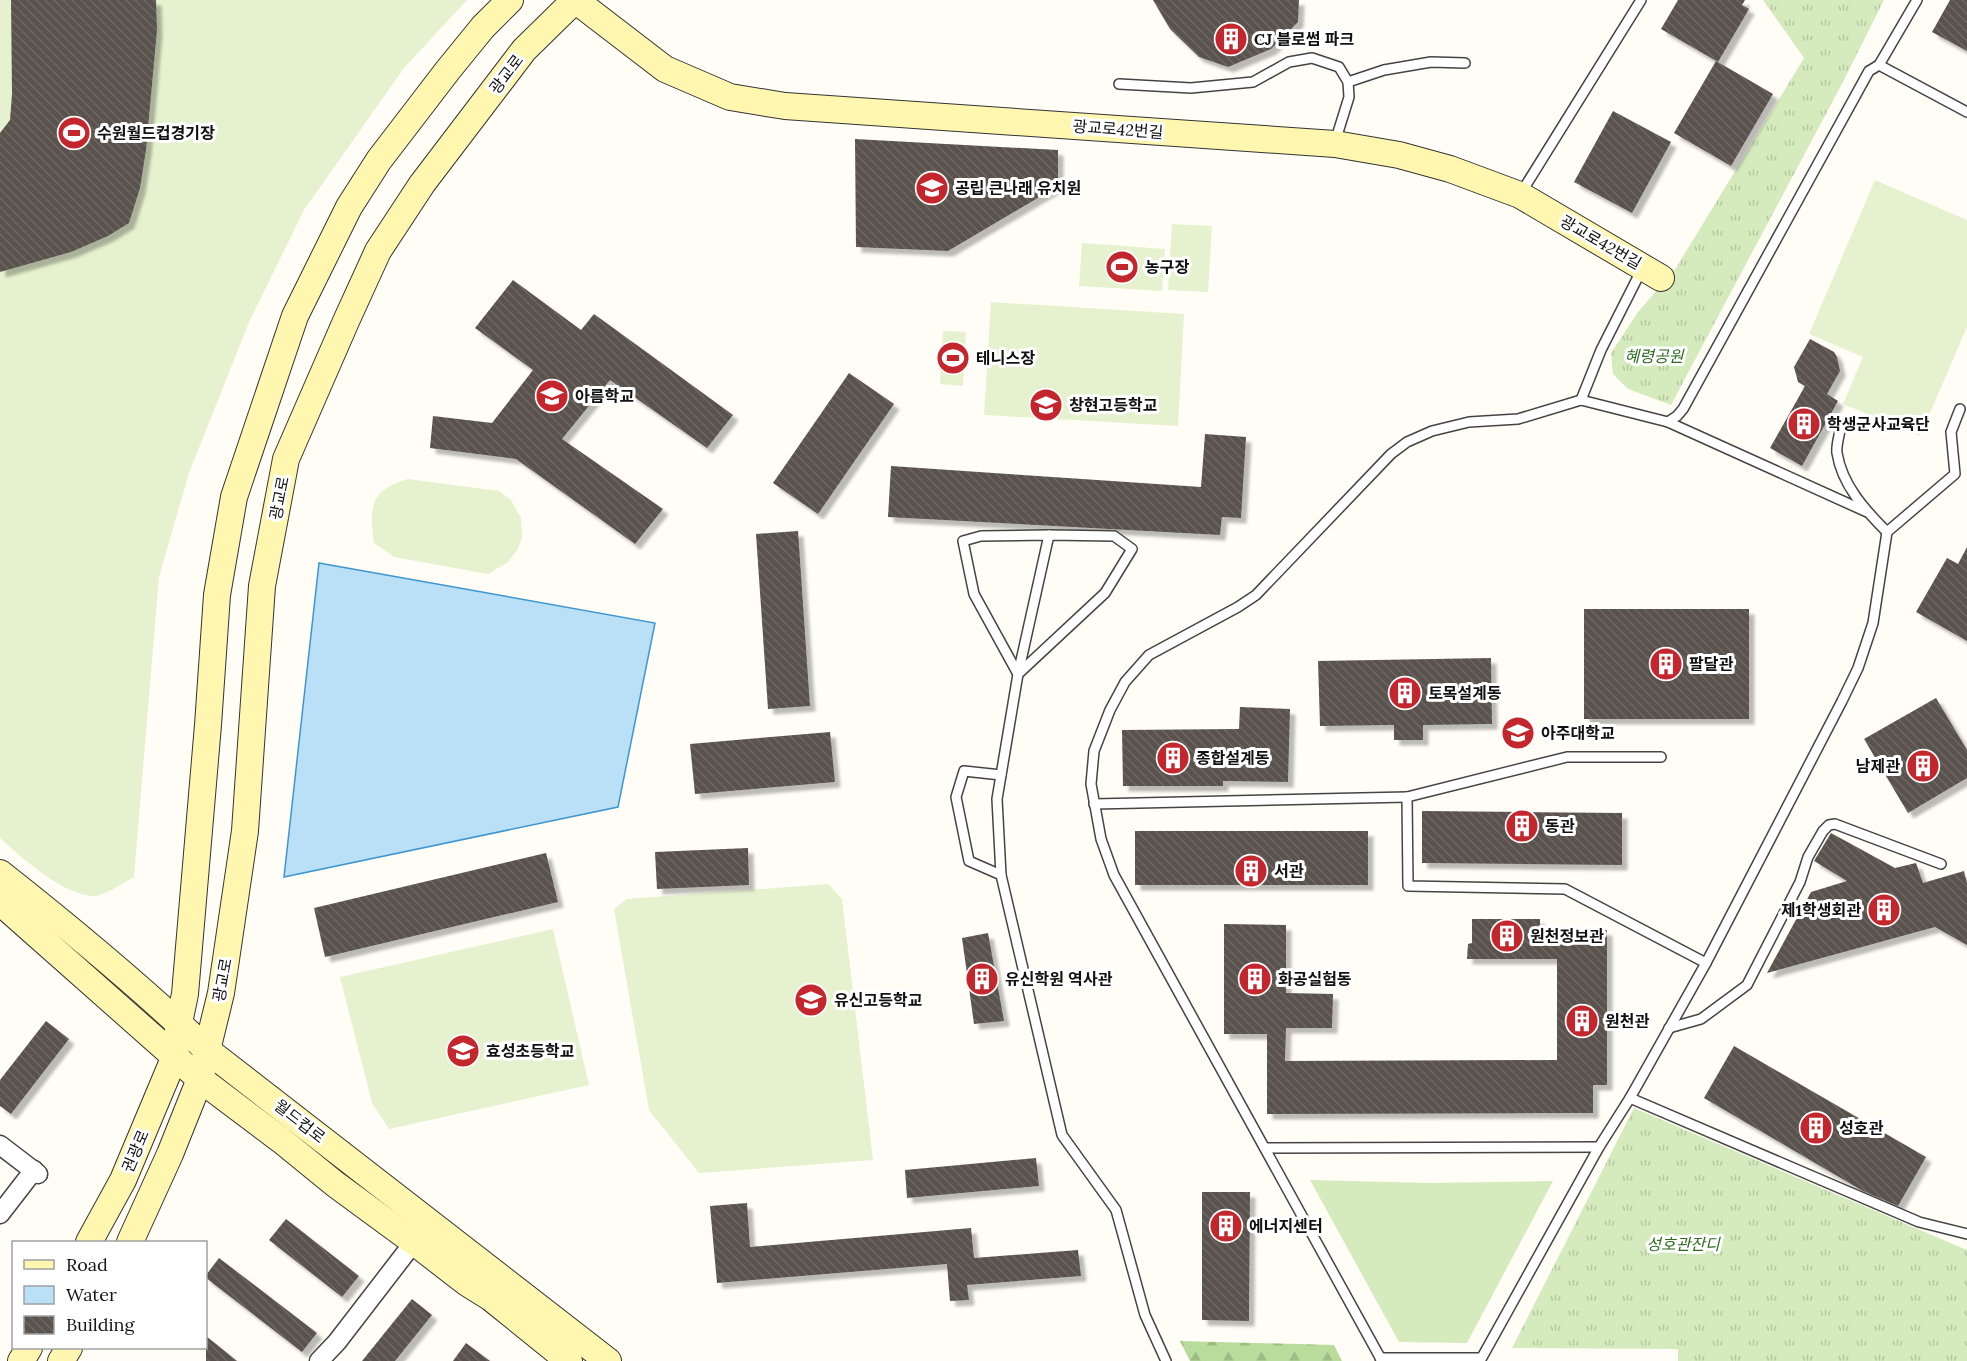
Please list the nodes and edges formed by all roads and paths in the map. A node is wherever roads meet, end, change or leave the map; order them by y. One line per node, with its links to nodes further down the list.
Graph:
1 (510, 0): 30 (street)
2 (575, 0): 10 (street, 광교로42번길); 32 (street, 광교로)
3 (1641, 0): 11 (lane)
4 (1917, 0): 6 (lane)
5 (1465, 63): 7 (lane)
6 (1879, 65): 9 (lane); 15 (lane)
7 (1348, 82): 8 (lane); 10 (lane)
8 (1119, 84)
9 (1967, 112)
10 (1335, 144): 11 (street, 광교로42번길)
11 (1520, 195): 12 (street, 광교로42번길)
12 (1652, 272): 13 (lane)
13 (1581, 400): 15 (lane); 24 (lane)
14 (1960, 409): 18 (lane)
15 (1668, 422): 17 (lane)
16 (1840, 430): 17 (lane)
17 (1867, 512): 18 (lane)
18 (1887, 532): 29 (lane)
19 (1049, 536): 20 (lane); 20 (lane); 20 (lane)
20 (1018, 674): 22 (lane)
21 (1661, 757): 23 (lane)
22 (1001, 775): 27 (lane); 27 (lane)
23 (1407, 797): 24 (lane); 29 (lane)
24 (1094, 804): 38 (lane)
25 (1941, 864): 31 (lane)
26 (0, 873): 30 (street, 월드컵로)
27 (1001, 875): 49 (lane)
28 (0, 902): 33 (street, 월드컵로)
29 (1706, 963): 31 (lane)
30 (179, 1023): 32 (street, 월드컵로); 33 (street)
31 (1669, 1028): 35 (lane)
32 (207, 1050): 34 (street, 광교로); 48 (street, 월드컵로)
33 (175, 1056): 34 (street, 월드컵로); 41 (street, 권광로)
34 (200, 1079): 42 (street, 권광로); 43 (street, 월드컵로)
35 (1630, 1098): 37 (lane); 40 (lane)
36 (0, 1145): 39 (street)
37 (1599, 1147): 38 (lane); 45 (lane)
38 (1265, 1148): 44 (lane)
39 (0, 1214)
40 (1967, 1234)
41 (90, 1241)
42 (130, 1241)
43 (414, 1242): 46 (street); 47 (street, 월드컵로)
44 (1381, 1359): 45 (lane)
45 (1481, 1359)
46 (319, 1361)
47 (569, 1361)
48 (608, 1361)
49 (1166, 1361)

